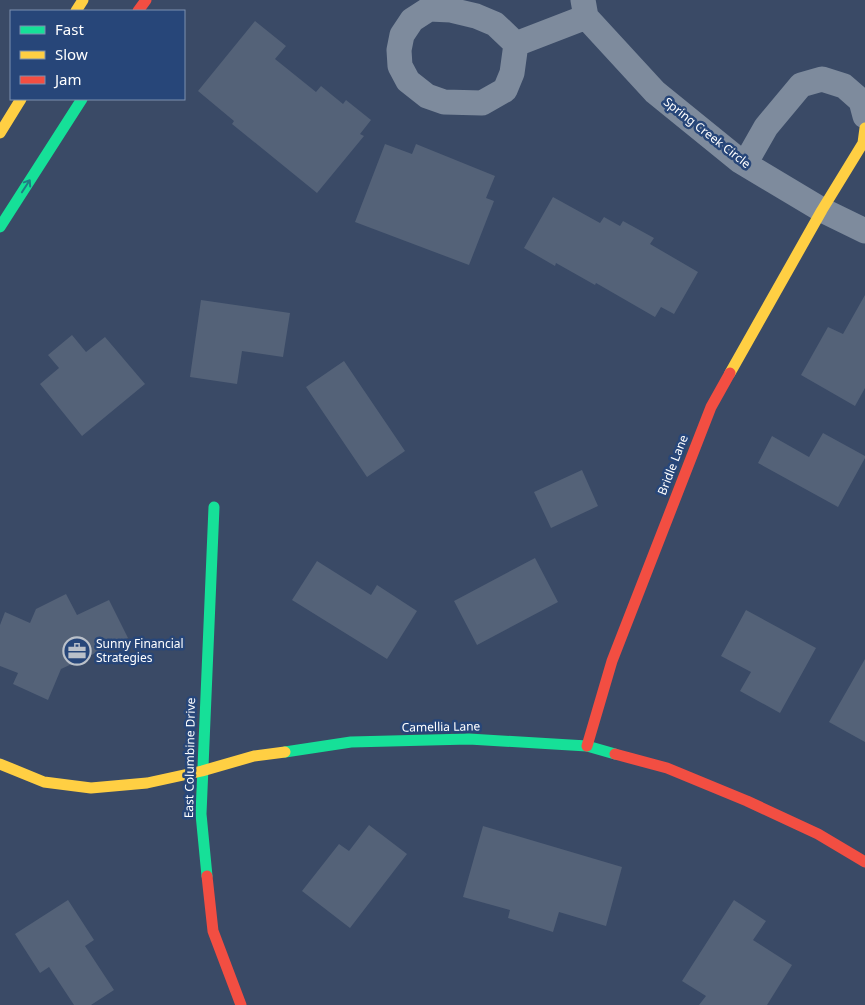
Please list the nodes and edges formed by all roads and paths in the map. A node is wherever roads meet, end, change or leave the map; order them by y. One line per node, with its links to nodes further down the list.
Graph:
1 (584, 8): 2 (street); 8 (street, Spring Creek Circle)
2 (516, 44): 2 (street)
3 (20, 100): 7 (street)
4 (81, 100): 10 (street, one-way to 4)
5 (865, 116): 8 (street)
6 (865, 128): 9 (street, Bridle Lane)
7 (0, 133)
8 (745, 164): 9 (street, Spring Creek Circle)
9 (822, 210): 11 (street, Spring Creek Circle); 13 (street, Bridle Lane)
10 (0, 227)
11 (865, 230)
12 (214, 507): 15 (street, East Columbine Drive)
13 (586, 746): 15 (street, Camellia Lane); 16 (street, Camellia Lane)
14 (0, 764): 15 (street, Camellia Lane)
15 (202, 771): 17 (street, East Columbine Drive)
16 (865, 862)
17 (241, 1005)

